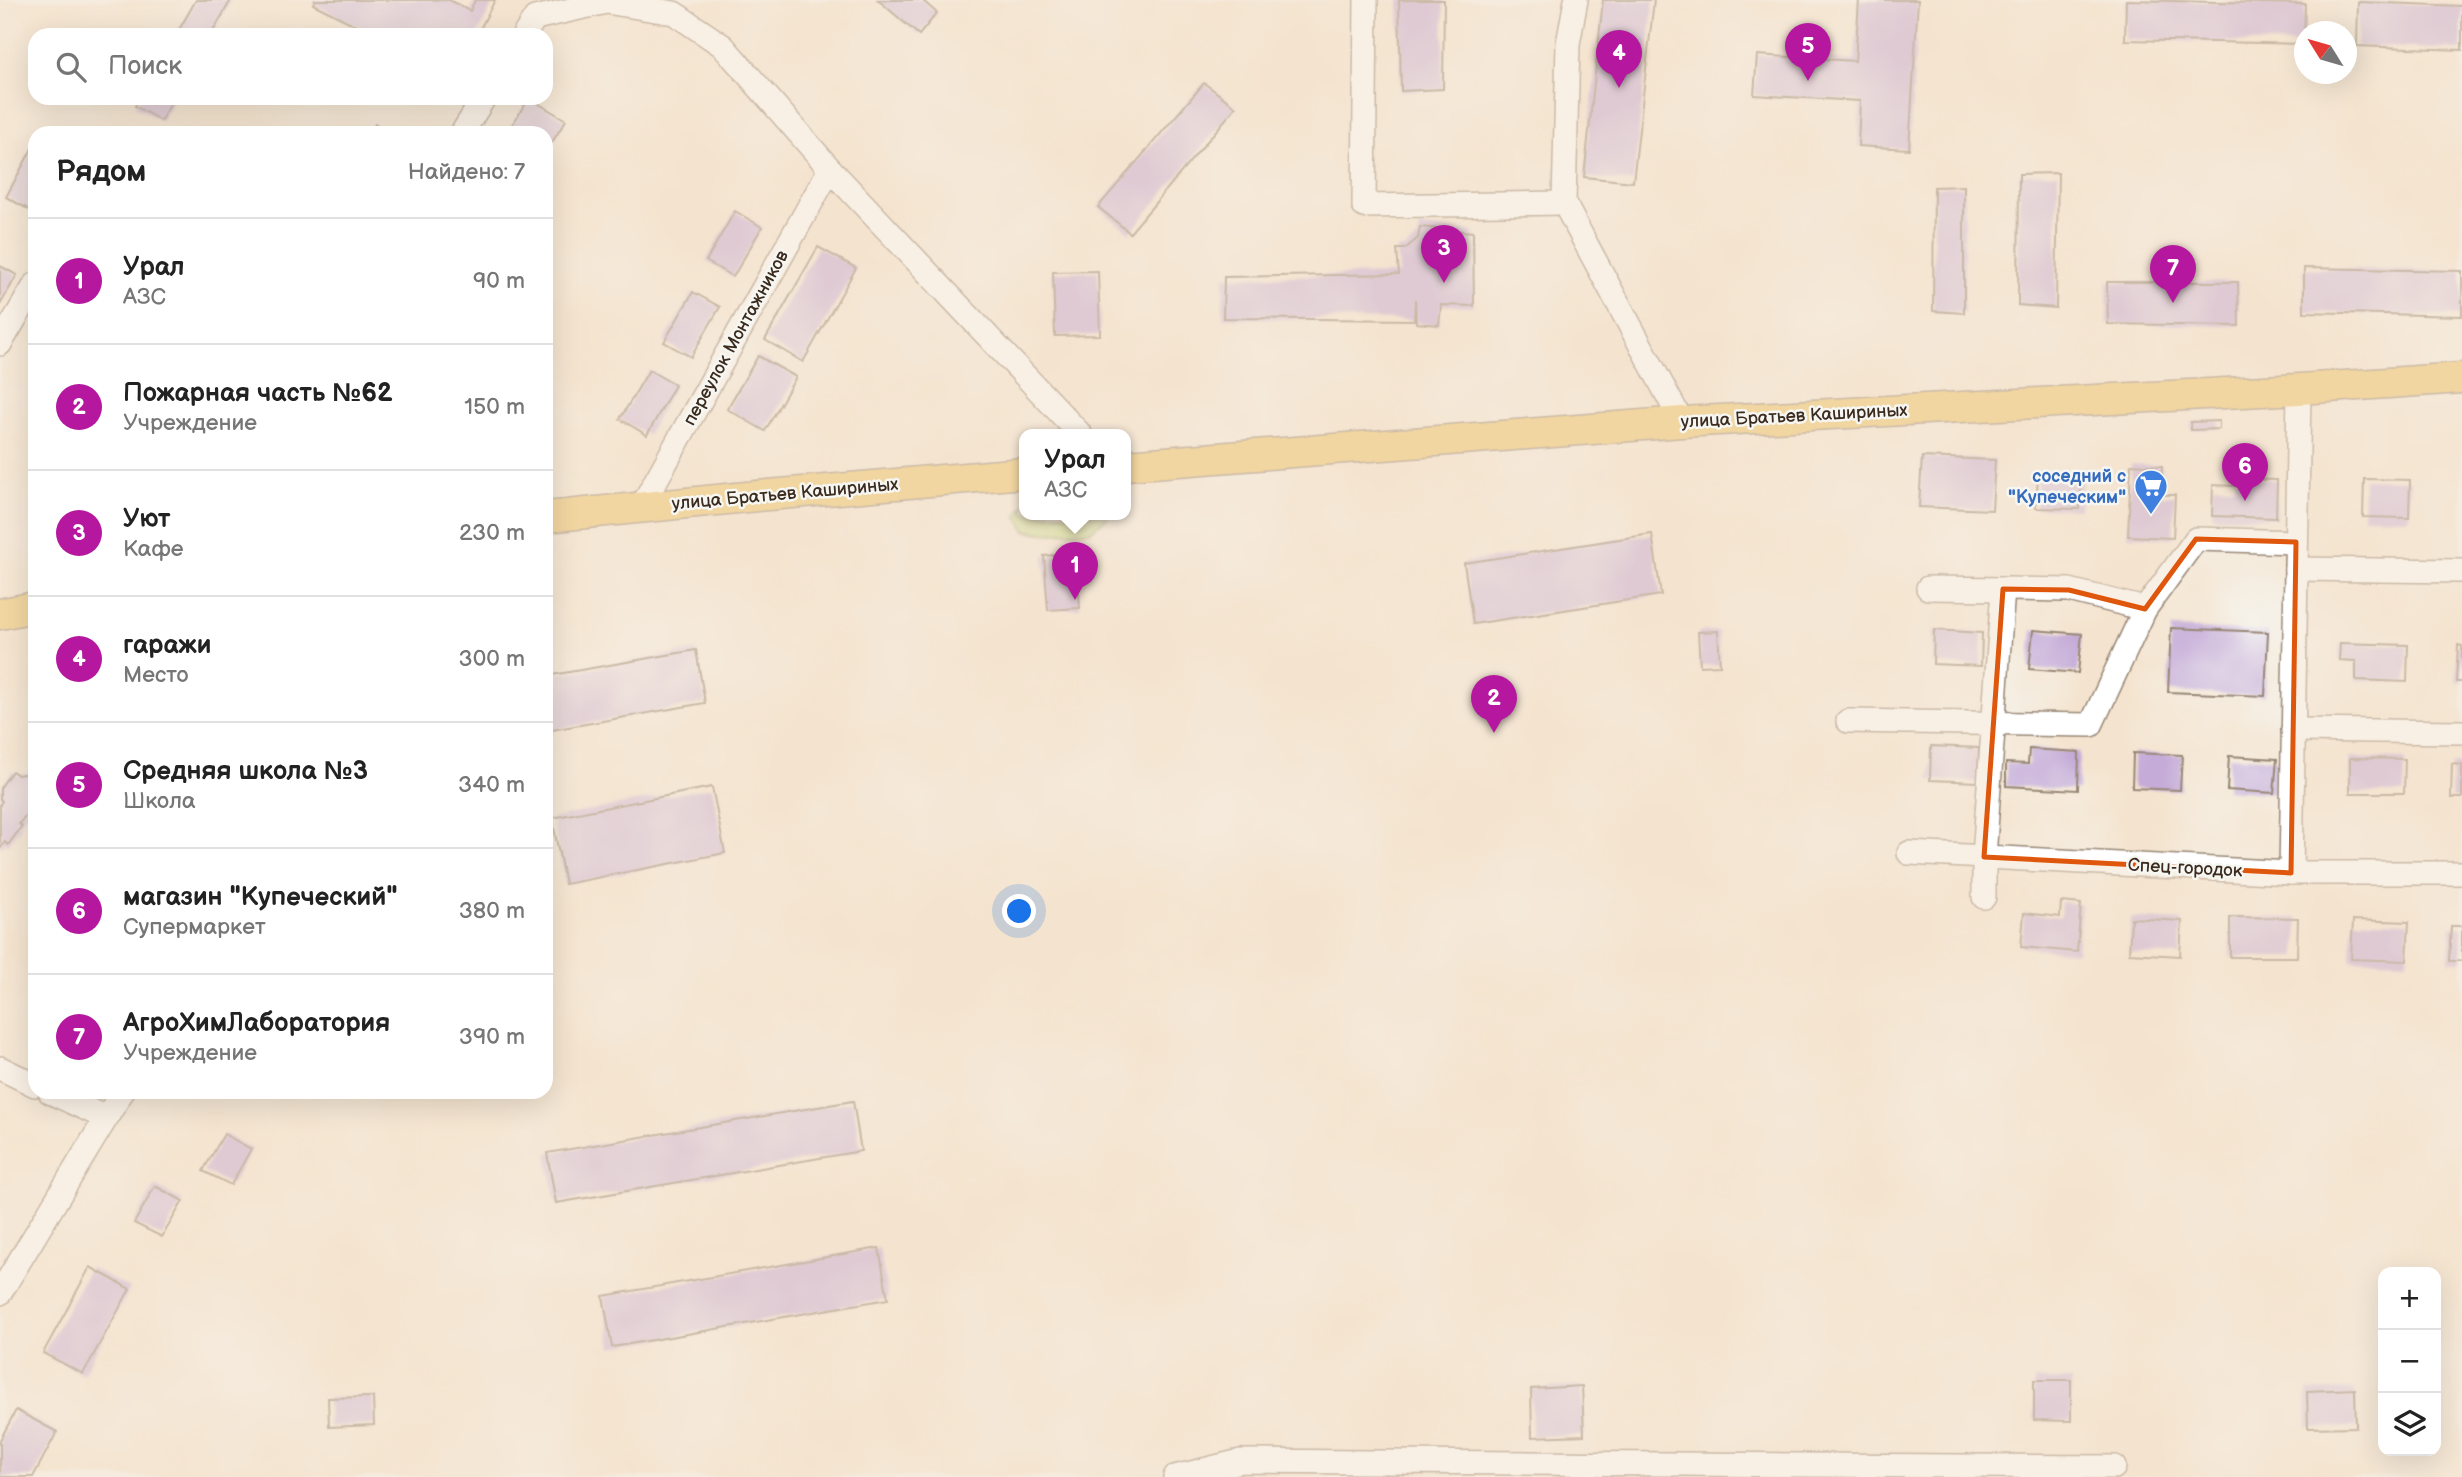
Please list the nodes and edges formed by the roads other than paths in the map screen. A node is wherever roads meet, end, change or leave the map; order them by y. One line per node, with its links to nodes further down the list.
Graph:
1 (1366, 0): 7 (street)
2 (1576, 0): 7 (street)
3 (530, 27): 6 (street)
4 (480, 105): 5 (street)
5 (466, 126)
6 (830, 169): 13 (street); 16 (street, переулок Монтажников)
7 (1564, 203): 12 (street)
8 (28, 297): 9 (street)
9 (0, 344)
10 (2462, 378): 11 (main road, улица Братьев Кашириных)
11 (2299, 389): 12 (main road, улица Братьев Кашириных); 18 (street)
12 (1682, 422): 14 (main road, улица Братьев Кашириных)
13 (1075, 429)
14 (1131, 465)
15 (1019, 473): 16 (main road, улица Братьев Кашириных)
16 (641, 507): 17 (main road, улица Братьев Кашириных)
17 (553, 516)
18 (2296, 542): 19 (street); 24 (street)
19 (2296, 569): 20 (street); 28 (street)
20 (2462, 571)
21 (1928, 588): 22 (street)
22 (2003, 589): 24 (street); 27 (street)
23 (28, 608): 25 (main road)
24 (2145, 609): 27 (street)
25 (0, 614)
26 (1848, 721): 27 (street)
27 (1994, 724): 31 (street)
28 (2293, 730): 29 (street); 32 (street)
29 (2462, 732)
30 (1909, 853): 31 (street, Спец-городок)
31 (1984, 857): 32 (street, Спец-городок); 34 (street)
32 (2291, 873): 33 (street, Спец-городок)
33 (2462, 873)
34 (1984, 897)
35 (0, 1068): 36 (street)
36 (28, 1082)
37 (65, 1099): 39 (street)
38 (118, 1099): 39 (street)
39 (106, 1118): 40 (street)
40 (0, 1293)
41 (2114, 1467): 42 (street)
42 (1175, 1477)

